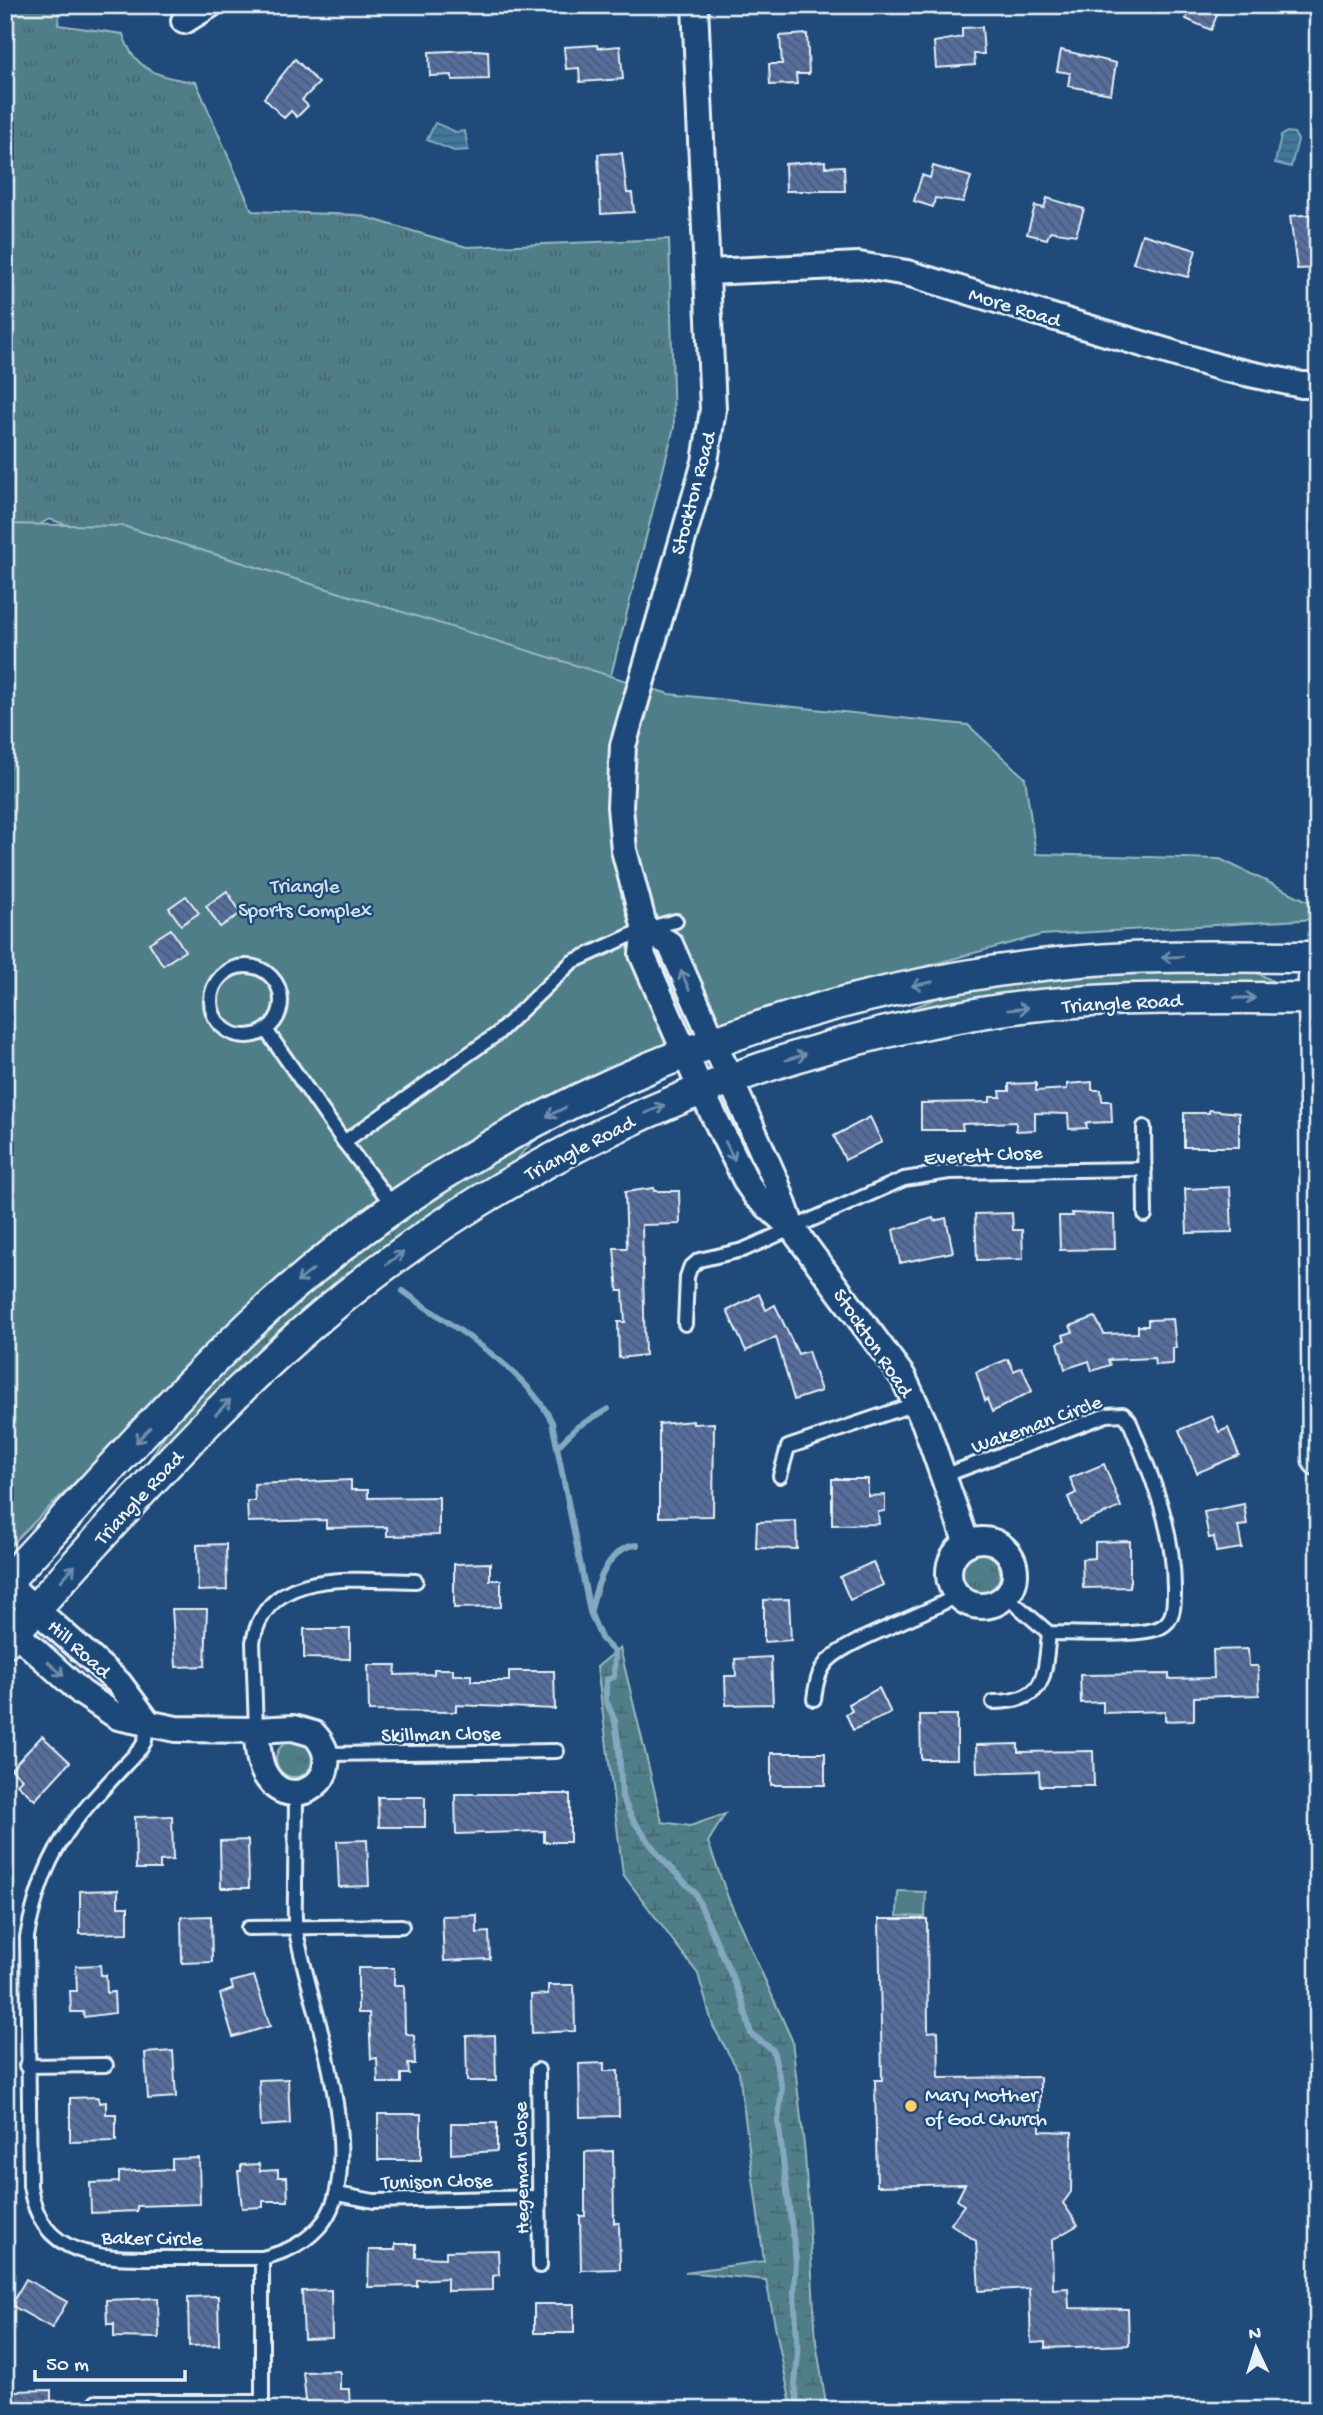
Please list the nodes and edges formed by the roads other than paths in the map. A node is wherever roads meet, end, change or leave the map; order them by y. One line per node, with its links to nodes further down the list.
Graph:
1 (209, 5): 3 (street)
2 (695, 5): 4 (street, Stockton Road)
3 (184, 21)
4 (708, 271): 5 (street, More Road); 7 (street, Stockton Road)
5 (1318, 385)
6 (676, 921): 7 (lane)
7 (645, 929): 11 (street, Stockton Road, one-way to 7); 12 (street, Stockton Road); 16 (lane)
8 (1316, 957): 9 (street); 11 (street, Triangle Road, one-way to 11)
9 (1316, 998): 13 (street, Triangle Road, one-way to 9); 23 (street)
10 (267, 1030): 10 (lane); 16 (lane)
11 (714, 1042): 12 (street, Triangle Road); 13 (street, Stockton Road)
12 (685, 1053): 14 (street, Stockton Road); 18 (street, Triangle Road, one-way to 18)
13 (732, 1079): 14 (street, Triangle Road); 20 (street, Stockton Road)
14 (701, 1090): 20 (street, Stockton Road, one-way to 20); 31 (street, Triangle Road, one-way to 14)
15 (1144, 1127): 17 (lane)
16 (344, 1142): 18 (lane)
17 (1145, 1169): 19 (lane); 20 (lane, Everett Close)
18 (396, 1208): 28 (street, Triangle Road, one-way to 28)
19 (1145, 1215)
20 (792, 1228): 21 (lane, Everett Close); 22 (street, Stockton Road)
21 (685, 1324)
22 (915, 1404): 24 (lane); 25 (street, Stockton Road)
23 (1318, 1460)
24 (780, 1476)
25 (943, 1476): 26 (street, Stockton Road); 33 (lane, Wakeman Circle)
26 (967, 1544): 29 (street); 30 (street)
27 (416, 1581): 37 (lane)
28 (5, 1583): 31 (street, Hill Road)
29 (957, 1595): 30 (street); 34 (lane)
30 (1006, 1596): 33 (lane)
31 (36, 1608): 32 (street, Triangle Road); 36 (street, Hill Road)
32 (8, 1632): 36 (street, Hill Road, one-way to 36)
33 (1049, 1633): 35 (lane)
34 (814, 1699)
35 (993, 1702)
36 (146, 1721): 37 (street, Hill Road); 45 (lane, Baker Circle)
37 (256, 1730): 39 (street, Hill Road); 40 (street)
38 (556, 1751): 39 (lane, Skillman Close)
39 (327, 1754): 40 (street)
40 (296, 1793): 43 (lane, Baker Circle)
41 (401, 1926): 43 (lane)
42 (248, 1928): 43 (lane)
43 (295, 1928): 47 (lane, Baker Circle)
44 (106, 2065): 45 (lane)
45 (26, 2066): 49 (lane, Baker Circle)
46 (538, 2070): 48 (lane, Hegeman Close)
47 (337, 2194): 48 (lane, Tunison Close); 49 (lane, Baker Circle)
48 (539, 2197): 50 (lane, Hegeman Close)
49 (262, 2258): 52 (lane)
50 (540, 2266)
51 (96, 2402): 52 (lane)
52 (262, 2406)

